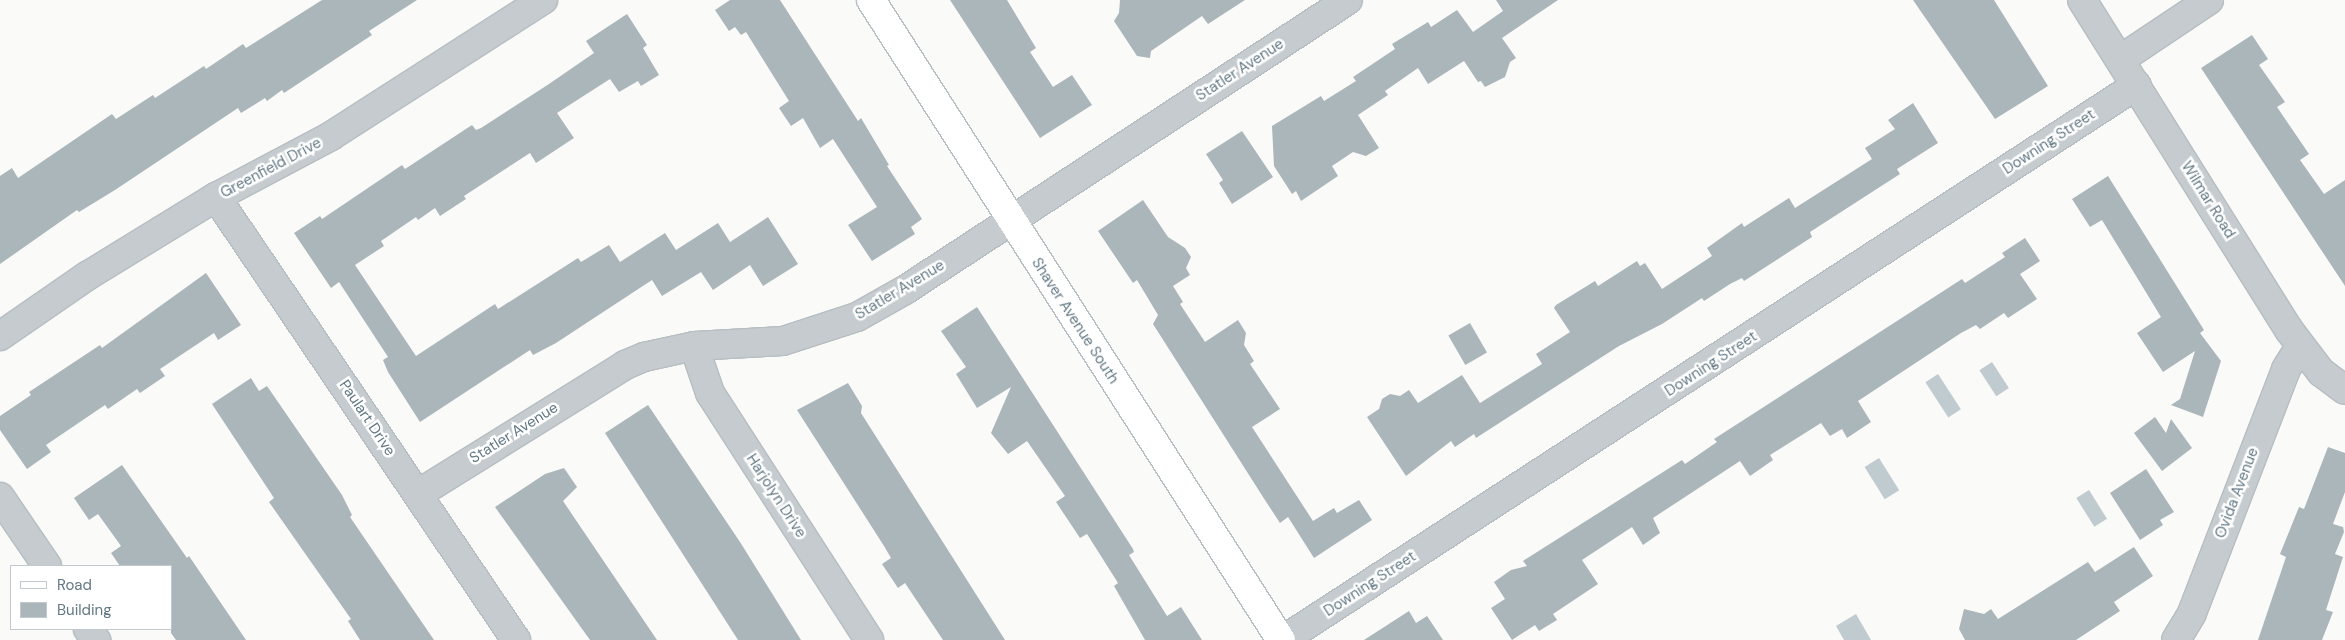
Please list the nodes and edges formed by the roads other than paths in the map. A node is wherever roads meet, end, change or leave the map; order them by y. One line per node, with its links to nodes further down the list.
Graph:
1 (542, 0): 8 (street, Greenfield Drive)
2 (871, 0): 9 (street, Shaver Avenue South)
3 (1348, 0): 9 (street, Statler Avenue)
4 (2082, 0): 6 (street, Wilmar Road)
5 (2209, 0): 6 (street)
6 (2121, 59): 7 (street, Wilmar Road)
7 (2136, 86): 12 (street, Wilmar Road); 19 (street, Downing Street)
8 (216, 197): 10 (street, Greenfield Drive); 14 (street, Paulart Drive)
9 (1009, 219): 11 (street, Statler Avenue); 19 (street, Shaver Avenue South)
10 (0, 336)
11 (694, 346): 14 (street, Statler Avenue); 18 (street, Harjolyn Drive)
12 (2300, 346): 13 (street, Wilmar Road); 20 (street, Ovida Avenue)
13 (2345, 390)
14 (418, 494): 17 (street, Paulart Drive)
15 (0, 496): 16 (street)
16 (46, 565)
17 (516, 640)
18 (869, 640)
19 (1282, 640)
20 (2176, 640)

